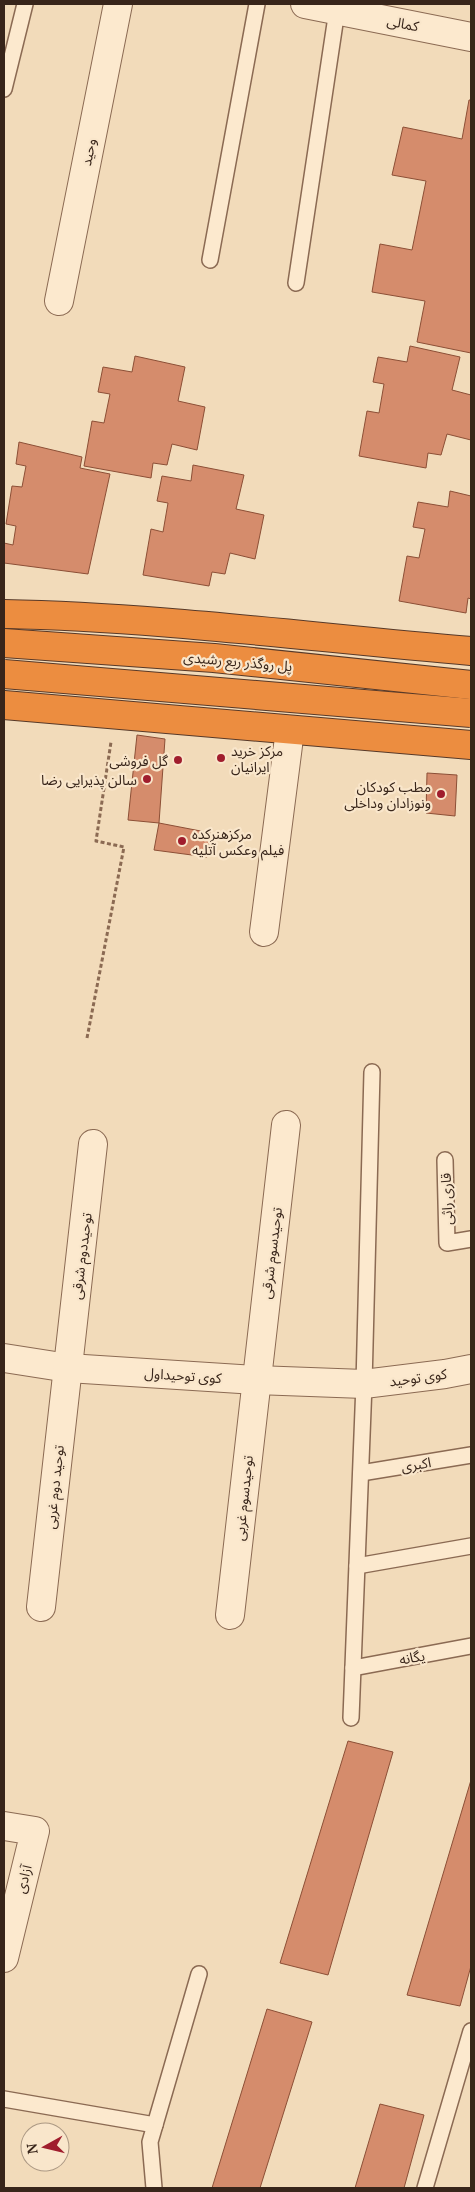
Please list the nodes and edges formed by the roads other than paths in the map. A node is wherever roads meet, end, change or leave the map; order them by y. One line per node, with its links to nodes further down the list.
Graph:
1 (26, 4): 7 (lane)
2 (118, 4): 10 (street, وحید)
3 (258, 4): 8 (lane)
4 (305, 4): 5 (street, کمالی)
5 (337, 10): 6 (street, کمالی); 9 (lane)
6 (471, 37)
7 (4, 89)
8 (210, 260)
9 (296, 283)
10 (58, 301)
11 (4, 614): 12 (highway)
12 (198, 625): 14 (highway); 19 (highway)
13 (4, 643): 16 (highway, پل روگذر ربع رشیدی, bridge)
14 (471, 651)
15 (4, 674): 18 (highway, bridge)
16 (471, 685)
17 (4, 705): 19 (highway)
18 (471, 713)
19 (189, 720): 20 (highway)
20 (290, 730): 21 (highway); 22 (street)
21 (471, 745)
22 (264, 932)
23 (372, 1072): 32 (lane)
24 (286, 1125): 31 (street, توحیدسوم شرقی)
25 (93, 1144): 29 (street, توحیددوم شرقی)
26 (444, 1160): 27 (lane, قاری راثی)
27 (471, 1239)
28 (4, 1358): 29 (street, کوی توحیداول)
29 (68, 1368): 31 (street, کوی توحیداول); 37 (street, توحید دوم غربی)
30 (471, 1368): 32 (street, کوی توحید)
31 (256, 1380): 32 (street, کوی توحیداول); 38 (street, توحیدسوم غربی)
32 (364, 1384): 34 (lane)
33 (471, 1455): 34 (lane, اکبری)
34 (361, 1473): 36 (lane)
35 (471, 1546): 36 (lane)
36 (357, 1566): 40 (lane)
37 (41, 1607)
38 (230, 1615)
39 (471, 1646): 40 (lane, یگانه)
40 (353, 1668): 41 (lane)
41 (351, 1718)
42 (4, 1826): 43 (street, آزادی)
43 (4, 1958)
44 (199, 1974): 47 (lane)
45 (471, 2030): 49 (lane)
46 (4, 2099): 47 (lane)
47 (155, 2125): 48 (lane)
48 (154, 2188)
49 (425, 2188)

